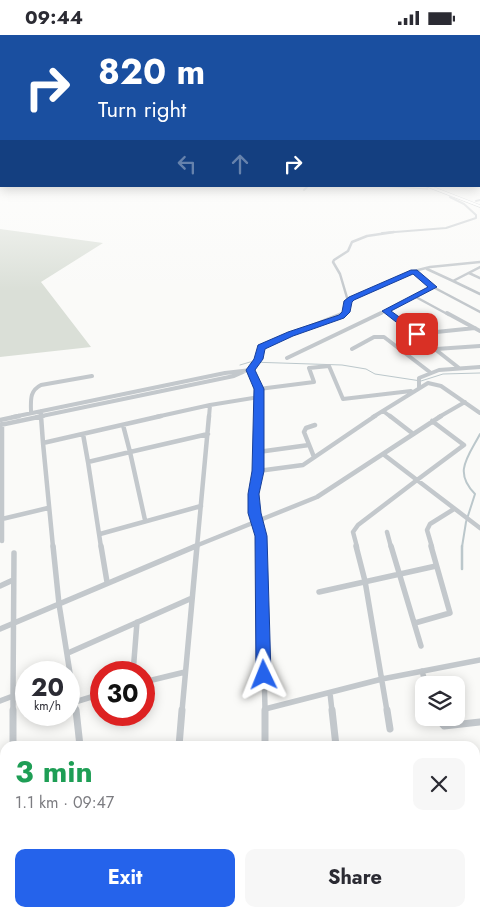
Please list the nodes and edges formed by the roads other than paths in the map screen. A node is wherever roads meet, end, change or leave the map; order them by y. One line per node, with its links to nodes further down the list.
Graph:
1 (470, 209): 12 (street)
2 (480, 262): 4 (street)
3 (480, 267): 6 (street)
4 (426, 268): 5 (street); 8 (street)
5 (414, 271): 9 (street); 12 (street)
6 (470, 273): 7 (street); 8 (street)
7 (480, 277)
8 (453, 281): 10 (street)
9 (433, 287): 11 (street); 14 (street)
10 (480, 294)
11 (414, 296): 13 (street); 15 (street)
12 (348, 301): 24 (street)
13 (386, 311): 17 (street); 21 (street)
14 (480, 312)
15 (475, 328): 16 (street); 17 (street)
16 (480, 331)
17 (417, 334): 20 (street)
18 (480, 346): 20 (street)
19 (352, 349): 25 (street)
20 (436, 349): 23 (street)
21 (287, 359)
22 (480, 367): 23 (street)
23 (459, 368): 25 (street)
24 (251, 370): 28 (street); 36 (street)
25 (431, 373): 27 (street)
26 (92, 376): 34 (street)
27 (418, 383): 29 (street); 31 (street)
28 (259, 389): 29 (street); 30 (street)
29 (414, 391): 33 (street)
30 (259, 397): 32 (street); 47 (street)
31 (464, 402): 35 (street); 37 (street)
32 (210, 405): 39 (street); 43 (street)
33 (383, 411): 41 (street); 49 (street)
34 (31, 413): 36 (street); 38 (street)
35 (480, 413)
36 (41, 414): 38 (street); 44 (street)
37 (432, 421): 41 (street); 53 (street)
38 (1, 423): 50 (street)
39 (123, 425): 42 (street); 46 (street)
40 (315, 425): 45 (street)
41 (412, 433): 48 (street)
42 (83, 434): 44 (street); 51 (street)
43 (208, 434): 46 (street); 54 (street)
44 (43, 443): 55 (street)
45 (309, 445): 47 (street); 49 (street)
46 (130, 451): 51 (street); 58 (street)
47 (258, 452): 52 (street)
48 (383, 454): 53 (street); 59 (street)
49 (314, 457): 52 (street)
50 (0, 459): 57 (street)
51 (88, 462): 62 (street)
52 (258, 471): 59 (street)
53 (417, 480): 56 (street); 69 (street)
54 (201, 506): 58 (street); 64 (street)
55 (48, 508): 57 (street); 74 (street)
56 (454, 509): 60 (street); 66 (street)
57 (2, 519): 63 (street)
58 (145, 520): 62 (street)
59 (257, 520): 64 (street); 92 (street)
60 (480, 528)
61 (387, 532): 67 (street)
62 (100, 534): 70 (street)
63 (2, 541)
64 (197, 544): 70 (street); 73 (street)
65 (14, 553): 68 (street)
66 (436, 566): 67 (street); 77 (street)
67 (401, 574): 69 (street); 77 (street)
68 (13, 581): 71 (street); 76 (street)
69 (365, 581): 72 (street); 88 (street)
70 (107, 582): 74 (street)
71 (0, 586)
72 (319, 593)
73 (192, 598): 75 (street); 85 (street)
74 (59, 603): 76 (street); 80 (street)
75 (137, 622): 80 (street); 83 (street)
76 (15, 623): 78 (street); 90 (street)
77 (415, 623): 79 (street)
78 (0, 629)
79 (421, 646)
80 (68, 653): 82 (street)
81 (480, 660): 84 (street)
82 (69, 661)
83 (134, 661)
84 (422, 671): 86 (street); 88 (street)
85 (186, 672): 87 (street); 99 (street)
86 (423, 676)
87 (155, 679)
88 (382, 679): 89 (street); 96 (street)
89 (330, 693): 92 (street); 101 (street)
90 (13, 696): 91 (street); 97 (street)
91 (0, 701)
92 (265, 709): 100 (street)
93 (480, 722): 94 (street)
94 (465, 724)
95 (78, 726): 98 (street)
96 (390, 729)
97 (13, 741)
98 (79, 741)
99 (179, 741)
100 (265, 741)
101 (335, 741)

